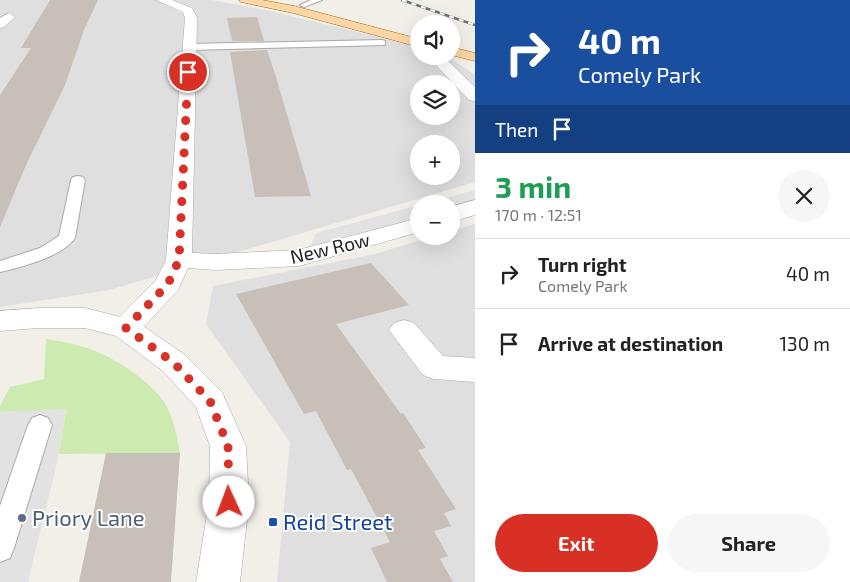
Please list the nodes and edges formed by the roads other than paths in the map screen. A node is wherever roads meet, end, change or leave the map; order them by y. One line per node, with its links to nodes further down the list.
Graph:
1 (245, 0): 7 (main road)
2 (282, 0): 5 (main road)
3 (318, 0): 5 (lane)
4 (165, 1): 10 (street)
5 (304, 5): 6 (main road)
6 (410, 31)
7 (410, 41)
8 (382, 43): 10 (lane)
9 (460, 44): 11 (main road)
10 (189, 47): 20 (street)
11 (475, 48)
12 (460, 56): 13 (main road)
13 (475, 57)
14 (453, 65): 15 (street)
15 (473, 93)
16 (78, 180): 21 (lane)
17 (475, 207): 18 (street)
18 (460, 212)
19 (410, 227): 20 (street, New Row)
20 (179, 260): 23 (street)
21 (0, 267)
22 (0, 321): 23 (street)
23 (126, 328): 28 (street)
24 (404, 330): 25 (street)
25 (475, 370)
26 (40, 426): 27 (lane)
27 (0, 548)
28 (218, 582)

